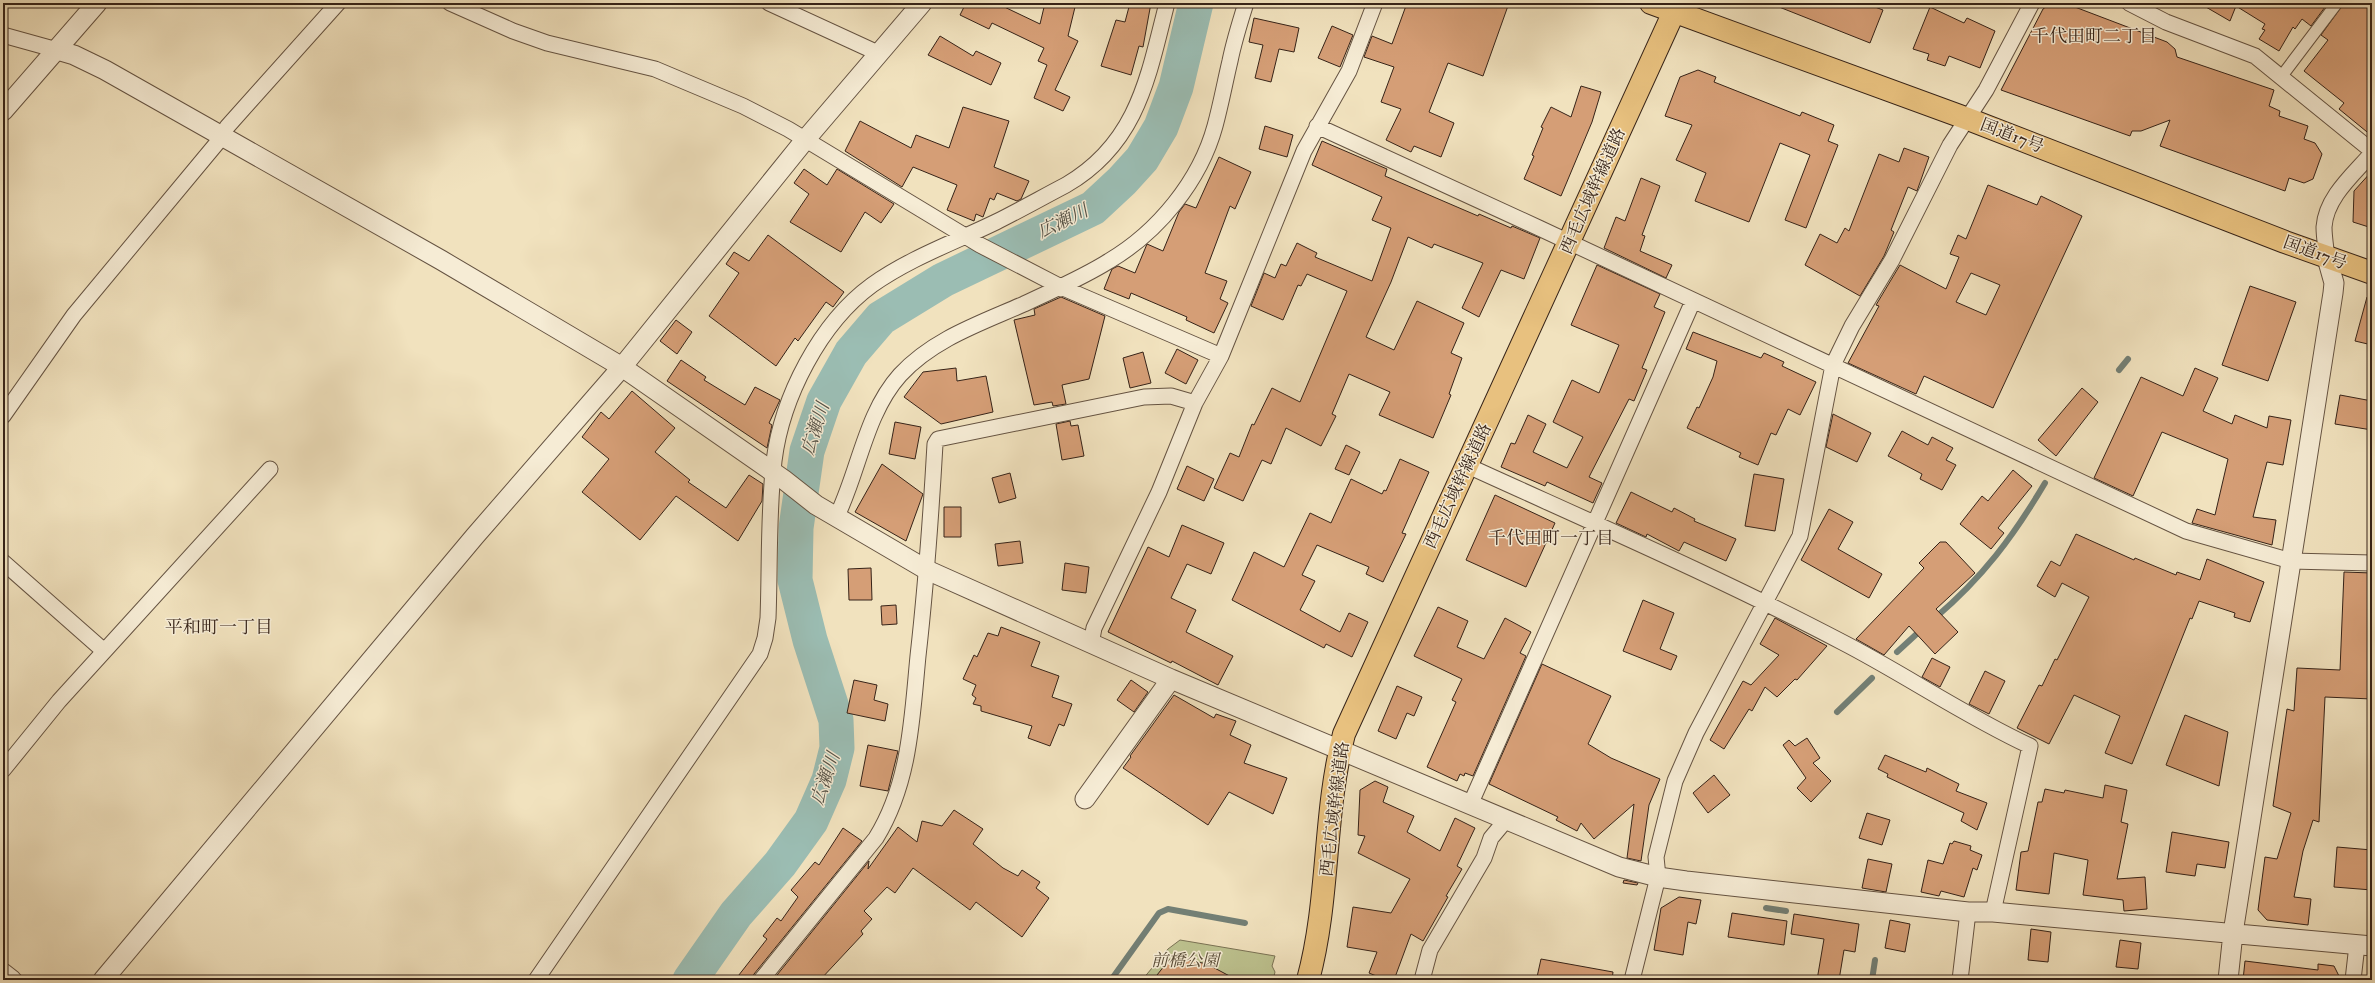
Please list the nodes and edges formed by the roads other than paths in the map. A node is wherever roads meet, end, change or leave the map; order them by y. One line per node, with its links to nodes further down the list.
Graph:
1 (97, 3): 15 (street)
2 (338, 3): 21 (street)
3 (450, 3): 22 (street)
4 (769, 3): 16 (street)
5 (922, 3): 16 (street)
6 (1167, 3): 24 (street)
7 (1246, 3): 28 (street)
8 (1375, 3): 20 (street)
9 (1651, 3): 13 (main road, 国道17号)
10 (2032, 3): 19 (street)
11 (2129, 3): 17 (street)
12 (2337, 3): 17 (street)
13 (1676, 7): 19 (main road, 国道17号); 25 (main road, 西毛広域幹線道路)
14 (3, 35): 15 (street)
15 (57, 50): 18 (street); 21 (street)
16 (880, 54): 22 (street)
17 (2281, 77): 23 (street)
18 (3, 111)
19 (1968, 119): 26 (main road, 国道17号); 31 (street)
20 (1317, 126): 25 (street); 30 (street)
21 (222, 137): 32 (street); 34 (street)
22 (805, 140): 24 (street); 32 (street)
23 (2372, 152): 26 (street)
24 (964, 235): 28 (street); 37 (street)
25 (1570, 242): 29 (street); 35 (main road, 西毛広域幹線道路)
26 (2327, 258): 27 (main road, 国道17号); 40 (street)
27 (2372, 273)
28 (1061, 286): 30 (street); 38 (street)
29 (1693, 301): 31 (street); 39 (street)
30 (1221, 356): 33 (street)
31 (1833, 365): 40 (street); 44 (street)
32 (622, 367): 37 (street); 60 (street)
33 (1195, 403): 43 (street); 45 (street)
34 (3, 416)
35 (1468, 466): 39 (street); 48 (main road, 西毛広域幹線道路)
36 (270, 469): 46 (street)
37 (778, 476): 38 (street); 61 (street)
38 (836, 518): 43 (street)
39 (1593, 523): 44 (street); 51 (street)
40 (2291, 561): 42 (street); 56 (street)
41 (3, 562): 46 (street)
42 (2372, 563)
43 (927, 570): 45 (street); 62 (street)
44 (1764, 603): 53 (street); 55 (street)
45 (1091, 644): 47 (street)
46 (104, 651): 49 (street)
47 (1171, 679): 48 (street); 50 (street)
48 (1340, 750): 51 (street); 63 (main road, 西毛広域幹線道路)
49 (3, 770)
50 (1084, 799)
51 (1470, 805): 52 (street)
52 (1506, 820): 53 (street); 64 (street)
53 (1658, 877): 54 (street); 65 (street)
54 (1968, 912): 55 (street); 66 (street)
55 (1993, 912): 56 (street)
56 (2233, 933): 57 (street); 67 (street)
57 (2364, 946): 68 (street)
58 (3, 973): 59 (street)
59 (12, 980)
60 (103, 980)
61 (536, 980)
62 (761, 980)
63 (1308, 980)
64 (1422, 980)
65 (1632, 980)
66 (1960, 980)
67 (2228, 980)
68 (2353, 980)

